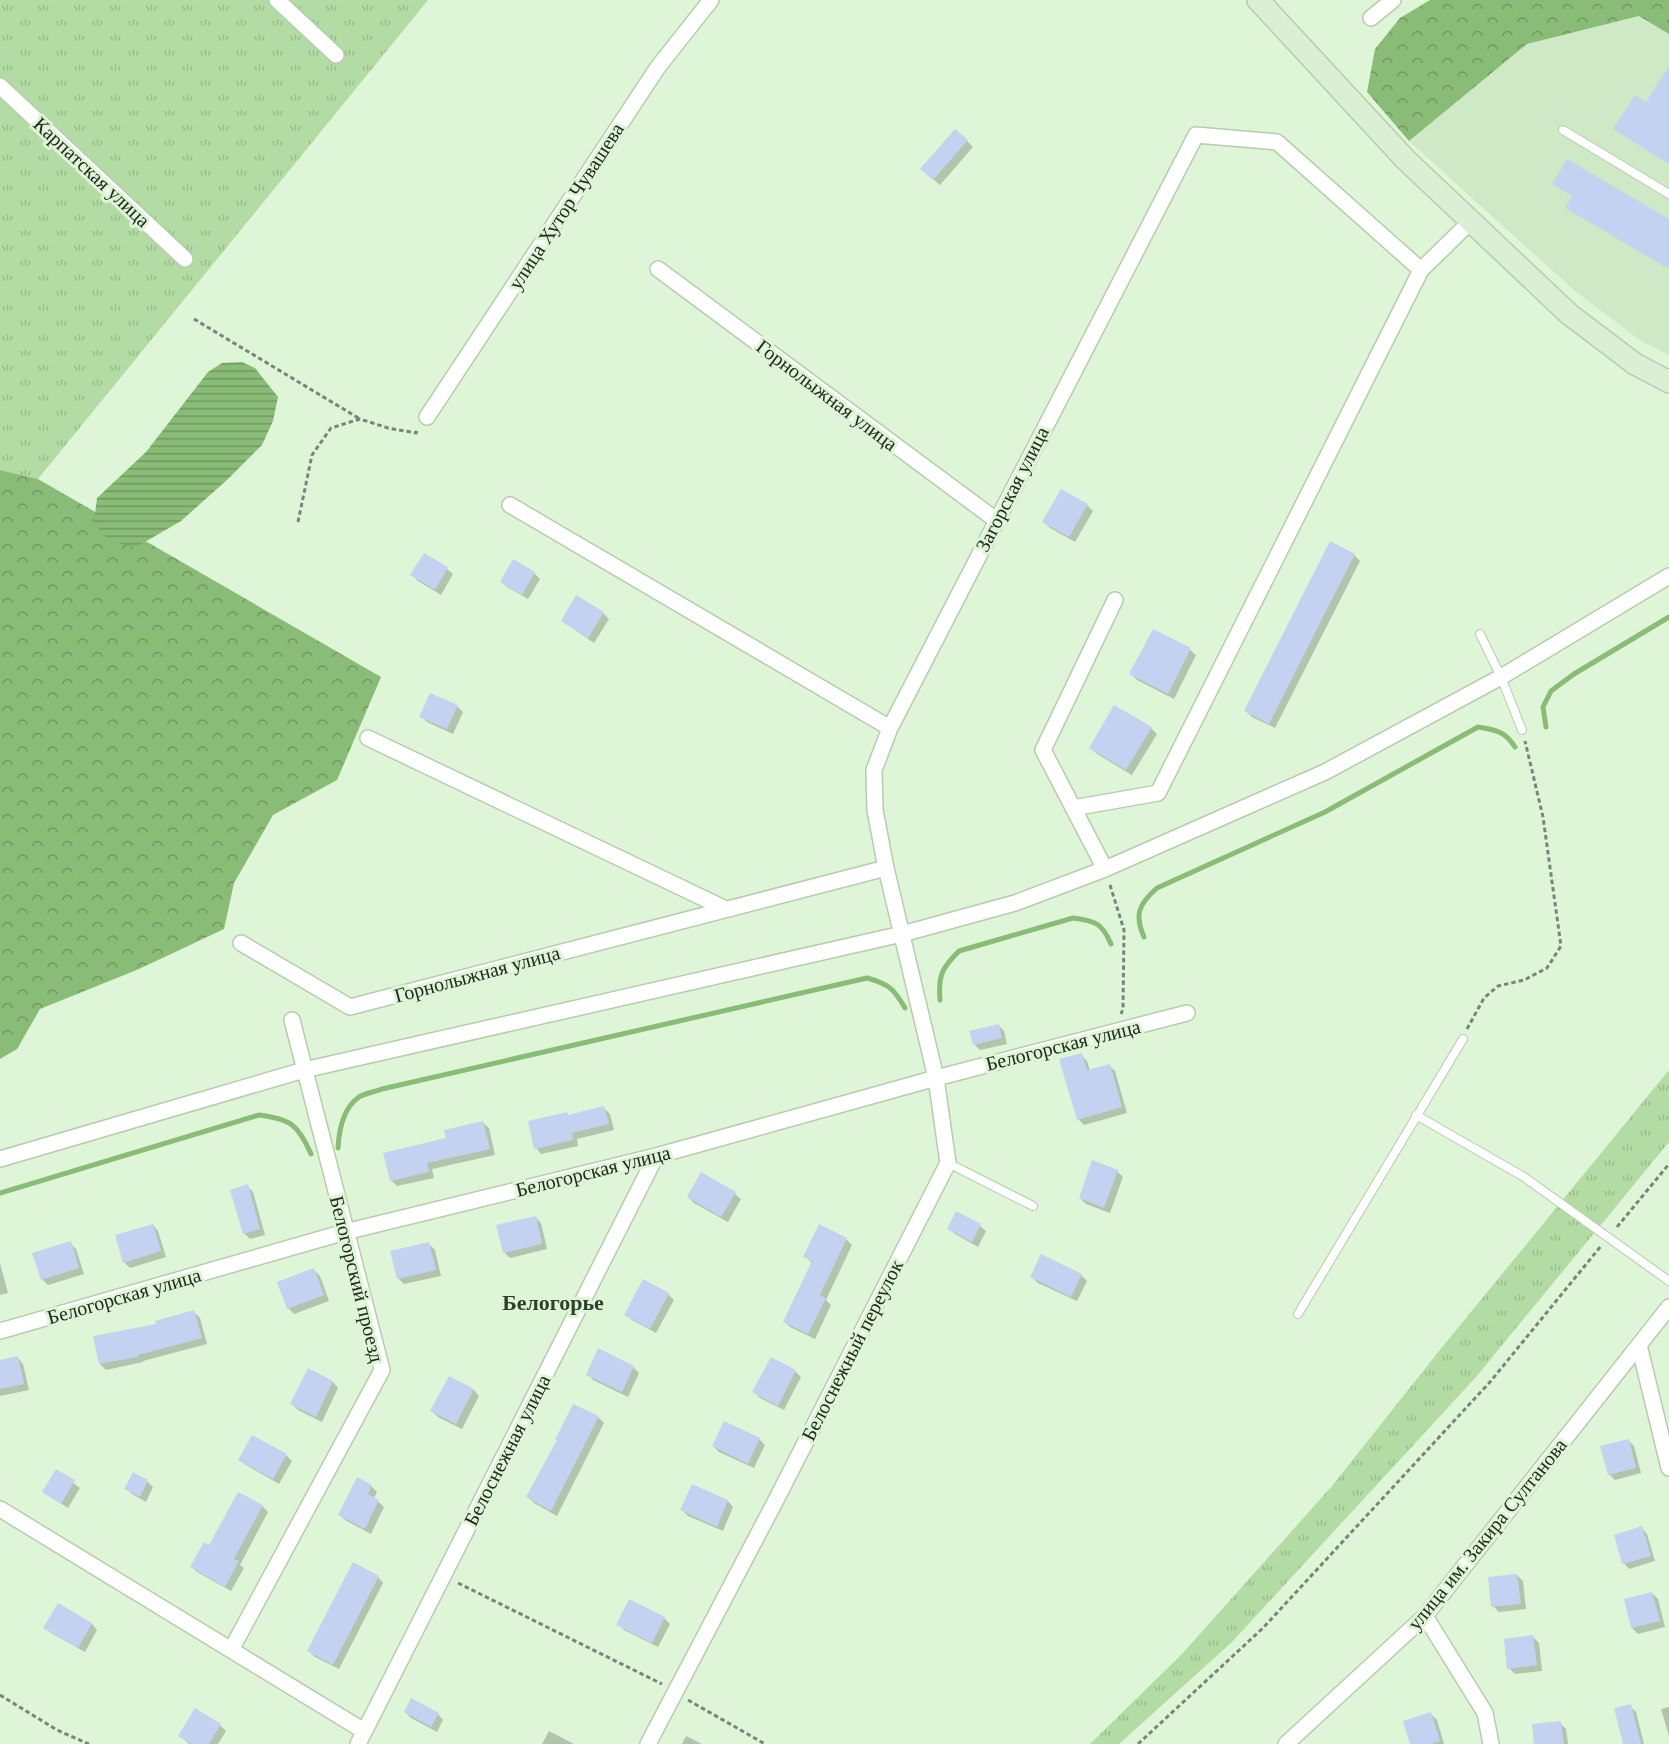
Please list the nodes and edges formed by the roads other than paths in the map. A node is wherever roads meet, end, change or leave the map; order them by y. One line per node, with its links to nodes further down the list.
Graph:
1 (278, 0): 6 (street)
2 (711, 0): 15 (street, улица Хутор Чувашева)
3 (1258, 0): 10 (street)
4 (1393, 0): 5 (street)
5 (1371, 18)
6 (336, 55)
7 (0, 86): 11 (street, Карпатская улица)
8 (1563, 130): 9 (lane)
9 (1669, 194)
10 (1471, 221): 13 (street); 14 (street)
11 (185, 259)
12 (658, 268): 17 (street, Горнолыжная улица)
13 (1421, 270): 17 (street, Загорская улица); 25 (street)
14 (1669, 382)
15 (427, 417)
16 (510, 505): 22 (street)
17 (996, 520): 22 (street, Загорская улица)
18 (1669, 576): 21 (street)
19 (1115, 600): 25 (street)
20 (1480, 634): 21 (lane)
21 (1501, 677): 23 (lane); 27 (street)
22 (890, 728): 26 (street, Загорская улица)
23 (1522, 730)
24 (368, 738): 28 (street)
25 (1073, 808): 27 (street)
26 (886, 868): 28 (street, Горнолыжная улица); 29 (street, Загорская улица)
27 (1105, 869): 29 (street)
28 (726, 909): 30 (street, Горнолыжная улица)
29 (902, 934): 34 (street); 35 (street)
30 (241, 943)
31 (1187, 1013): 35 (street, Белогорская улица)
32 (292, 1020): 34 (street, Белогорский проезд)
33 (1462, 1039): 36 (lane)
34 (304, 1070): 38 (street); 41 (street, Белогорский проезд)
35 (936, 1078): 37 (street, Белогорская улица); 39 (street)
36 (1416, 1115): 42 (lane); 44 (lane)
37 (656, 1156): 41 (street, Белогорская улица); 51 (street, Белоснежная улица)
38 (0, 1159)
39 (948, 1163): 40 (lane); 52 (street, Белоснежный переулок)
40 (1033, 1206)
41 (345, 1232): 45 (street, Белогорская улица); 50 (street, Белогорский проезд)
42 (1669, 1281)
43 (1669, 1306): 46 (street, улица им. Закира Султанова)
44 (1298, 1314)
45 (0, 1331)
46 (1639, 1345): 47 (street); 49 (street, улица им. Закира Султанова)
47 (1669, 1468)
48 (0, 1509): 50 (street)
49 (1425, 1616): 53 (street, улица им. Закира Султанова); 54 (street)
50 (231, 1650): 51 (street)
51 (361, 1738)
52 (648, 1744)
53 (1286, 1744)
54 (1491, 1744)

